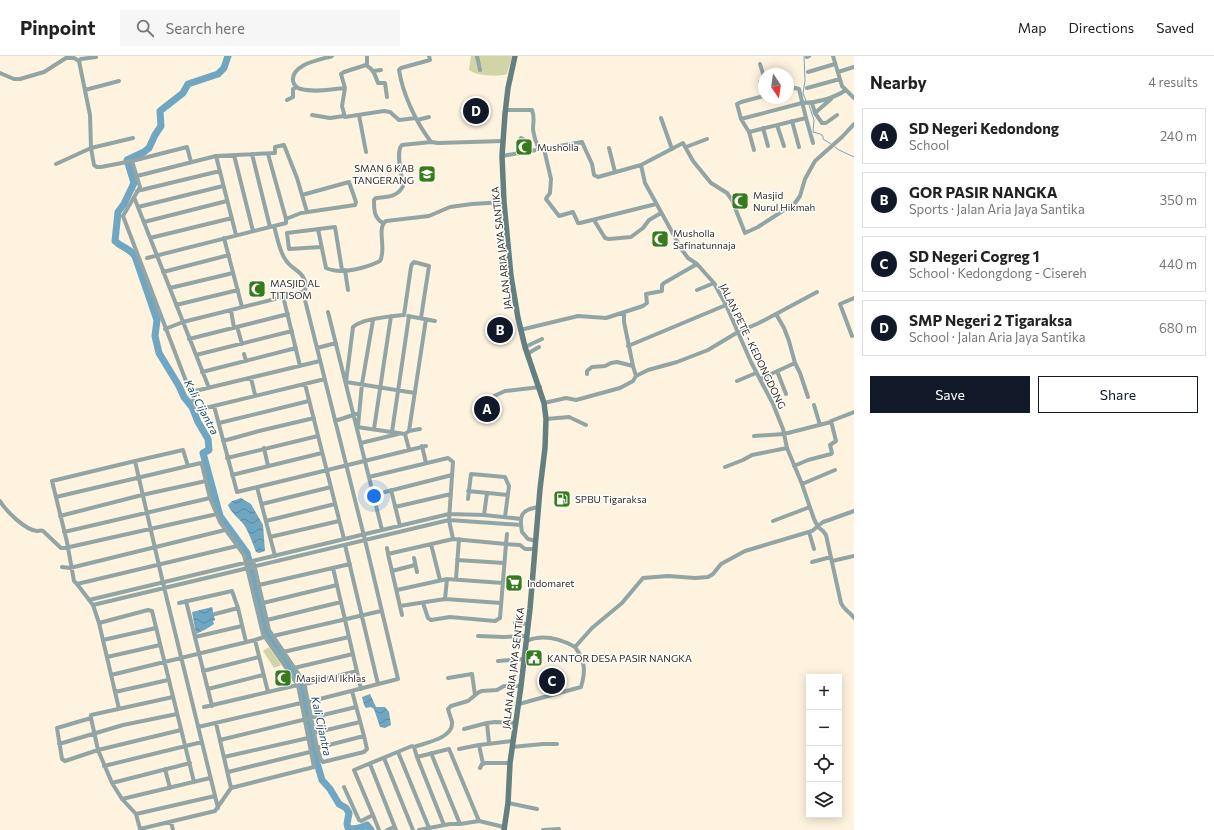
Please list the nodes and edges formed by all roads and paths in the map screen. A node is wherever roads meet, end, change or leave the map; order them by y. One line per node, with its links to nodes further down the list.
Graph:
1 (332, 56): 22 (street)
2 (367, 56): 11 (street)
3 (429, 56): 43 (street)
4 (477, 56): 15 (street)
5 (515, 56): 34 (street, JALAN ARIA JAYA SANTIKA)
6 (835, 56): 10 (street)
7 (96, 57): 8 (street)
8 (79, 61): 17 (street); 26 (street)
9 (760, 64): 13 (street)
10 (836, 64): 18 (street); 19 (street)
11 (366, 65): 16 (street); 23 (street)
12 (854, 67): 19 (street)
13 (761, 68)
14 (381, 70): 16 (street)
15 (480, 70)
16 (374, 71): 28 (street)
17 (0, 72)
18 (808, 72)
19 (838, 72): 20 (street)
20 (840, 79): 25 (street); 27 (street)
21 (119, 81): 26 (street)
22 (297, 87): 23 (street); 32 (street)
23 (345, 88): 39 (street)
24 (794, 88): 33 (street)
25 (807, 88)
26 (85, 90): 59 (street)
27 (846, 90): 29 (street); 31 (street)
28 (387, 97)
29 (833, 97): 33 (street); 35 (street)
30 (758, 98): 44 (street)
31 (854, 98)
32 (287, 100)
33 (807, 103): 35 (street); 42 (street); 44 (street)
34 (506, 110): 53 (street, JALAN ARIA JAYA SANTIKA); 62 (street)
35 (815, 113): 38 (street)
36 (359, 114): 39 (street); 43 (street); 66 (street)
37 (312, 115): 39 (street)
38 (838, 115)
39 (344, 116)
40 (429, 117): 43 (street)
41 (662, 118): 63 (street)
42 (806, 118): 45 (street); 55 (street)
43 (417, 119): 54 (street)
44 (741, 119): 49 (street)
45 (792, 121): 47 (street); 58 (street)
46 (854, 124): 61 (street)
47 (777, 125): 48 (street); 57 (street)
48 (763, 128): 49 (street); 56 (street)
49 (749, 132): 64 (street)
50 (133, 138): 59 (street)
51 (521, 138): 65 (street)
52 (707, 139): 61 (street)
53 (503, 140): 54 (street); 71 (street, JALAN ARIA JAYA SANTIKA)
54 (431, 142): 93 (street)
55 (813, 143)
56 (768, 146)
57 (784, 146)
58 (799, 147)
59 (91, 148): 72 (street); 74 (street)
60 (609, 148): 77 (street)
61 (686, 148): 63 (street)
62 (541, 149): 65 (street); 77 (street); 91 (street)
63 (672, 149): 75 (street)
64 (754, 150)
65 (530, 151): 71 (street)
66 (366, 152)
67 (252, 154): 68 (street); 69 (street); 94 (street)
68 (268, 154): 81 (street); 90 (street)
69 (234, 155): 70 (street); 96 (street)
70 (216, 156): 73 (street); 76 (street)
71 (502, 156): 84 (street, JALAN ARIA JAYA SANTIKA)
72 (131, 161): 73 (street); 78 (street)
73 (191, 162): 78 (street)
74 (56, 164)
75 (641, 164): 77 (street); 85 (street, JALAN PETE - KEDONGDONG)
76 (220, 171): 79 (street); 80 (street)
77 (615, 172)
78 (136, 176): 80 (street)
79 (223, 186): 83 (street); 86 (street)
80 (138, 191): 82 (street)
81 (302, 195): 87 (street); 87 (street)
82 (134, 197): 86 (street); 133 (street)
83 (227, 201): 89 (street); 92 (street)
84 (504, 202): 93 (street); 135 (street, JALAN ARIA JAYA SANTIKA)
85 (656, 204): 88 (street, JALAN PETE - KEDONGDONG); 91 (street)
86 (138, 207): 92 (street)
87 (307, 212): 90 (street)
88 (661, 213): 91 (street); 104 (street, JALAN PETE - KEDONGDONG)
89 (232, 218): 97 (street); 98 (street)
90 (286, 219): 94 (street)
91 (594, 220)
92 (144, 222): 98 (street)
93 (383, 223): 105 (street)
94 (272, 227): 96 (street); 113 (street)
95 (318, 229): 100 (street); 100 (street); 105 (street)
96 (253, 231): 97 (street)
97 (236, 236): 99 (street)
98 (150, 238): 101 (street)
99 (224, 238): 101 (street); 102 (street)
100 (322, 247): 105 (street)
101 (157, 254): 103 (street); 106 (street)
102 (229, 255): 106 (street); 107 (street)
103 (147, 258)
104 (697, 264): 108 (street, JALAN PETE - KEDONGDONG); 122 (street)
105 (343, 270): 111 (street)
106 (163, 272): 109 (street)
107 (233, 273): 109 (street); 110 (street)
108 (714, 283): 112 (street); 118 (street, JALAN PETE - KEDONGDONG)
109 (170, 288): 117 (street)
110 (238, 290): 117 (street); 119 (street)
111 (348, 290)
112 (697, 290)
113 (303, 292): 115 (street); 147 (street)
114 (817, 292): 124 (street)
115 (283, 296): 119 (street); 123 (street)
116 (854, 298): 138 (street)
117 (176, 305): 132 (street)
118 (726, 305): 137 (street, JALAN PETE - KEDONGDONG); 143 (street)
119 (242, 307): 120 (street)
120 (231, 310): 132 (street); 134 (street)
121 (328, 312): 141 (street)
122 (624, 313): 135 (street); 143 (street)
123 (288, 314): 134 (street); 136 (street)
124 (776, 314): 137 (street); 153 (street)
125 (404, 315): 126 (street); 127 (street); 128 (street)
126 (391, 316): 130 (street); 168 (street)
127 (409, 316): 128 (street); 171 (street)
128 (421, 318): 129 (street)
129 (426, 319): 131 (street); 173 (street)
130 (372, 320): 165 (street); 167 (street)
131 (435, 321)
132 (183, 322): 133 (street); 139 (street)
133 (165, 329): 172 (street)
134 (236, 329): 139 (street); 142 (street)
135 (520, 330): 144 (street, JALAN ARIA JAYA SANTIKA)
136 (292, 331): 142 (street); 146 (street)
137 (738, 332): 158 (street, JALAN PETE - KEDONGDONG); 160 (street)
138 (852, 336)
139 (189, 339): 150 (street)
140 (542, 339): 144 (street)
141 (336, 343): 147 (street); 165 (street)
142 (242, 344): 150 (street)
143 (628, 346): 155 (street)
144 (525, 347): 149 (street, JALAN ARIA JAYA SANTIKA)
145 (539, 347): 149 (street)
146 (296, 348): 151 (street); 154 (street)
147 (317, 348): 152 (street)
148 (244, 354): 151 (street)
149 (527, 354): 169 (street, JALAN ARIA JAYA SANTIKA)
150 (196, 355): 157 (street)
151 (246, 361): 157 (street)
152 (320, 361): 154 (street); 162 (street)
153 (795, 363): 156 (street); 177 (street)
154 (300, 366): 161 (street)
155 (633, 366): 159 (street); 160 (street)
156 (777, 371): 163 (street); 174 (street)
157 (202, 372): 170 (street)
158 (756, 373): 163 (street, JALAN PETE - KEDONGDONG); 164 (street)
159 (587, 374)
160 (636, 376): 179 (street)
161 (251, 378): 170 (street); 175 (street)
162 (325, 379): 166 (street); 187 (street)
163 (760, 379): 197 (street, JALAN PETE - KEDONGDONG)
164 (737, 381)
165 (346, 382): 167 (street); 184 (street)
166 (305, 384): 175 (street); 178 (street)
167 (362, 384): 168 (street); 183 (street)
168 (380, 387): 171 (street); 193 (street)
169 (540, 387): 176 (street); 179 (street, JALAN ARIA JAYA SANTIKA)
170 (209, 388): 172 (street)
171 (398, 390): 173 (street); 195 (street)
172 (191, 392): 181 (street)
173 (415, 393): 196 (street)
174 (786, 394)
175 (255, 395): 181 (street)
176 (494, 396)
177 (808, 398)
178 (309, 401): 185 (street); 189 (street)
179 (544, 403): 186 (street, JALAN ARIA JAYA SANTIKA)
180 (814, 405): 191 (street)
181 (214, 406): 189 (street)
182 (854, 412): 188 (street)
183 (359, 414): 184 (street); 192 (street)
184 (354, 415): 187 (street); 192 (street)
185 (314, 418): 198 (street); 200 (street)
186 (546, 419): 190 (street); 240 (street, JALAN ARIA JAYA SANTIKA)
187 (335, 421): 210 (street)
188 (831, 422): 191 (street); 213 (street)
189 (219, 424): 200 (street)
190 (586, 425)
191 (820, 425): 197 (street)
192 (358, 427): 193 (street); 201 (street)
193 (374, 429): 195 (street)
194 (420, 429): 196 (street)
195 (392, 432): 196 (street)
196 (405, 433): 201 (street); 204 (street)
197 (784, 434): 199 (street); 203 (street, JALAN PETE - KEDONGDONG)
198 (318, 436): 202 (street); 205 (street)
199 (754, 436)
200 (223, 441): 206 (street)
201 (361, 443): 207 (street)
202 (264, 448): 206 (street); 212 (street)
203 (787, 448): 213 (street, JALAN PETE - KEDONGDONG); 214 (street)
204 (409, 449): 207 (street); 209 (street)
205 (322, 453): 212 (street); 215 (street)
206 (227, 458): 217 (street)
207 (365, 460): 210 (street); 220 (street)
208 (135, 461): 211 (street); 219 (street); 232 (street)
209 (426, 464): 218 (street); 220 (street)
210 (346, 465): 215 (street); 262 (street)
211 (188, 466): 219 (street); 221 (street)
212 (268, 466): 217 (street)
213 (794, 466): 222 (street, JALAN PETE - KEDONGDONG)
214 (725, 467)
215 (327, 470): 223 (street); 224 (street)
216 (835, 470): 222 (street)
217 (232, 475): 223 (street)
218 (452, 475): 225 (street); 229 (street)
219 (139, 477): 230 (street); 232 (street)
220 (369, 477): 258 (street)
221 (206, 481): 230 (street); 233 (street)
222 (802, 484): 239 (street, JALAN PETE - KEDONGDONG)
223 (258, 486): 236 (street)
224 (331, 487): 236 (street); 237 (street)
225 (391, 490): 227 (street); 238 (street)
226 (468, 491): 228 (street); 231 (street); 234 (street)
227 (384, 492)
228 (486, 493): 231 (street); 245 (street)
229 (451, 494): 238 (street); 244 (street)
230 (142, 495): 242 (street); 246 (street)
231 (508, 495): 247 (street)
232 (56, 497): 246 (street)
233 (210, 498): 242 (street); 243 (street)
234 (468, 499)
235 (0, 501): 274 (street)
236 (262, 504): 251 (street)
237 (335, 504): 251 (street); 252 (street)
238 (395, 507): 254 (street)
239 (810, 507): 250 (street); 255 (street, JALAN PETE - KEDONGDONG)
240 (538, 508): 248 (street); 268 (street, JALAN ARIA JAYA SENTIKA)
241 (854, 511): 255 (street)
242 (146, 512): 256 (street); 259 (street)
243 (217, 514): 256 (street); 257 (street)
244 (449, 514): 245 (street); 249 (street); 254 (street)
245 (484, 515): 247 (street)
246 (60, 516): 259 (street)
247 (505, 517): 248 (street)
248 (521, 519): 253 (street)
249 (449, 520): 253 (street); 264 (street); 267 (street)
250 (773, 520)
251 (266, 521): 263 (street)
252 (339, 521): 263 (street); 266 (street)
253 (521, 525): 268 (street)
254 (400, 526): 258 (street)
255 (818, 527): 260 (street); 282 (street, JALAN PETE - KEDONGDONG)
256 (150, 530): 273 (street); 274 (street)
257 (226, 530): 272 (street); 273 (street)
258 (382, 530): 262 (street)
259 (64, 532): 274 (street)
260 (809, 532): 277 (street); 337 (street)
261 (507, 534): 271 (street)
262 (363, 535): 266 (street); 267 (street)
263 (270, 538): 279 (street)
264 (453, 539): 265 (street); 270 (street)
265 (458, 539): 271 (street); 283 (street)
266 (344, 540): 279 (street)
267 (365, 540): 269 (street); 315 (street)
268 (536, 541): 276 (street, JALAN ARIA JAYA SENTIKA)
269 (345, 544): 286 (street); 287 (street)
270 (431, 544): 278 (street); 297 (street)
271 (506, 544): 276 (street); 285 (street)
272 (237, 546): 286 (street); 288 (street)
273 (155, 547): 288 (street); 291 (street)
274 (68, 548): 291 (street)
275 (387, 548): 278 (street)
276 (536, 549): 324 (street, JALAN ARIA JAYA SENTIKA)
277 (814, 549)
278 (388, 554): 293 (street)
279 (275, 556): 286 (street)
280 (854, 556): 282 (street)
281 (414, 558): 289 (street)
282 (832, 559): 284 (street); 319 (street, JALAN PETE - KEDONGDONG)
283 (457, 560): 285 (street); 296 (street)
284 (812, 562)
285 (504, 563): 298 (street)
286 (250, 564): 300 (street); 302 (street); 330 (street)
287 (350, 564): 292 (street); 317 (street)
288 (158, 565): 299 (street); 300 (street)
289 (415, 565): 293 (street); 294 (street)
290 (62, 567): 291 (street)
291 (72, 568): 299 (street)
292 (333, 568): 301 (street); 302 (street)
293 (392, 570): 303 (street)
294 (417, 572)
295 (447, 579): 296 (street); 297 (street); 304 (street)
296 (456, 579): 298 (street)
297 (440, 580): 303 (street)
298 (503, 583): 311 (street)
299 (77, 584): 305 (street)
300 (164, 585): 305 (street); 312 (street); 343 (street)
301 (337, 585): 307 (street); 309 (street)
302 (259, 586): 309 (street)
303 (397, 590): 313 (street)
304 (445, 598): 310 (street); 311 (street)
305 (88, 600): 312 (street)
306 (186, 601): 308 (street); 314 (street); 329 (street)
307 (341, 602): 320 (street); 321 (street)
308 (179, 603)
309 (263, 603): 320 (street)
310 (423, 603): 311 (street); 313 (street)
311 (501, 603)
312 (93, 605): 322 (street)
313 (400, 606): 318 (street)
314 (238, 608): 316 (street); 325 (street)
315 (381, 611): 317 (street); 355 (street)
316 (215, 614)
317 (362, 615): 321 (street); 355 (street)
318 (402, 615)
319 (854, 618)
320 (267, 620): 327 (street)
321 (345, 620): 327 (street); 331 (street)
322 (99, 623): 326 (street); 333 (street)
323 (515, 623): 324 (street)
324 (528, 624): 332 (street, JALAN ARIA JAYA SENTIKA)
325 (242, 626): 329 (street); 335 (street)
326 (156, 628): 333 (street); 336 (street)
327 (273, 636): 338 (street)
328 (478, 636): 332 (street)
329 (195, 637): 339 (street)
330 (264, 637): 334 (street); 356 (street)
331 (349, 637): 338 (street); 340 (street)
332 (526, 639): 337 (street); 344 (street, JALAN ARIA JAYA SENTIKA)
333 (103, 640): 341 (street)
334 (255, 640): 335 (street); 342 (street)
335 (246, 642): 339 (street)
336 (160, 645): 341 (street); 346 (street)
337 (575, 647): 367 (street)
338 (283, 652): 347 (street)
339 (199, 654): 343 (street); 348 (street)
340 (352, 654): 347 (street); 349 (street)
341 (107, 657): 350 (street)
342 (259, 657): 348 (street); 351 (street)
343 (182, 658): 346 (street); 379 (street)
344 (524, 659): 345 (street); 357 (street, JALAN ARIA JAYA SENTIKA)
345 (498, 661)
346 (164, 662): 350 (street); 353 (street)
347 (294, 668): 354 (street)
348 (203, 671): 358 (street)
349 (356, 671): 354 (street); 359 (street)
350 (111, 675): 361 (street)
351 (263, 675): 358 (street); 362 (street)
352 (448, 678): 363 (street)
353 (168, 680): 361 (street); 364 (street)
354 (304, 684): 365 (street)
355 (378, 684): 359 (street)
356 (298, 685): 362 (street); 366 (street)
357 (522, 686): 363 (street); 367 (street, JALAN ARIA JAYA SENTIKA)
358 (208, 688): 368 (street)
359 (361, 689): 360 (street)
360 (352, 691): 365 (street); 370 (street)
361 (116, 692): 371 (street)
362 (268, 692): 368 (street)
363 (476, 695): 394 (street)
364 (172, 697): 371 (street); 372 (street)
365 (308, 702): 374 (street)
366 (301, 703): 374 (street); 376 (street)
367 (518, 704): 378 (street, JALAN ARIA JAYA SENTIKA)
368 (212, 706): 369 (street)
369 (204, 707)
370 (356, 707): 374 (street); 375 (street)
371 (120, 709): 373 (street)
372 (176, 714): 381 (street); 382 (street)
373 (90, 718): 382 (street); 390 (street)
374 (308, 719): 383 (street); 385 (street); 386 (street)
375 (360, 722): 383 (street); 384 (street)
376 (216, 723): 379 (street); 386 (street)
377 (487, 723): 378 (street); 380 (street); 389 (street)
378 (516, 723): 387 (street, JALAN ARIA JAYA SENTIKA)
379 (198, 727): 388 (street)
380 (464, 729)
381 (181, 730): 393 (street); 398 (street)
382 (94, 733): 390 (street); 398 (street)
383 (314, 733): 396 (street)
384 (364, 736): 396 (street); 396 (street)
385 (308, 738): 399 (street); 402 (street)
386 (220, 740): 402 (street)
387 (513, 741): 389 (street); 395 (street, JALAN ARIA JAYA SENTIKA)
388 (202, 742): 393 (street); 413 (street)
389 (489, 743): 392 (street)
390 (59, 744): 398 (street)
391 (556, 744): 395 (street)
392 (479, 745): 397 (street); 408 (street)
393 (185, 746): 405 (street); 409 (street)
394 (414, 747): 400 (street); 403 (street)
395 (512, 747): 406 (street, JALAN ARIA JAYA SENTIKA)
396 (317, 748)
397 (459, 749)
398 (98, 750): 409 (street)
399 (310, 752): 412 (street); 418 (street)
400 (398, 752): 404 (street); 432 (street)
401 (431, 753): 403 (street); 426 (street); 428 (street)
402 (224, 757): 412 (street)
403 (417, 757): 429 (street)
404 (384, 758): 407 (street); 438 (street)
405 (190, 763): 411 (street); 414 (street)
406 (510, 763): 408 (street); 421 (street, JALAN ARIA JAYA SENTIKA)
407 (370, 764): 425 (street); 431 (street)
408 (483, 764): 410 (street)
409 (104, 766): 415 (street)
410 (480, 768)
411 (165, 769): 415 (street); 417 (street)
412 (228, 772): 418 (street)
413 (210, 778): 414 (street); 419 (street)
414 (194, 782): 417 (street)
415 (112, 783): 420 (street)
416 (344, 787): 425 (street)
417 (170, 788): 420 (street)
418 (232, 788): 422 (street)
419 (215, 796): 422 (street); 424 (street)
420 (122, 799): 424 (street)
421 (508, 803): 423 (street); 433 (street, JALAN ARIA JAYA SENTIKA)
422 (218, 808): 427 (street)
423 (537, 809)
424 (136, 814): 430 (street)
425 (373, 815): 436 (street)
426 (479, 821): 428 (street); 433 (street)
427 (171, 822): 430 (street); 435 (street)
428 (460, 824): 429 (street)
429 (444, 825): 432 (street)
430 (156, 828)
431 (395, 828): 437 (street)
432 (429, 828): 439 (street)
433 (504, 829)
434 (559, 829): 440 (street)
435 (173, 830)
436 (380, 830)
437 (388, 830)
438 (413, 830)
439 (419, 830)
440 (543, 830)

